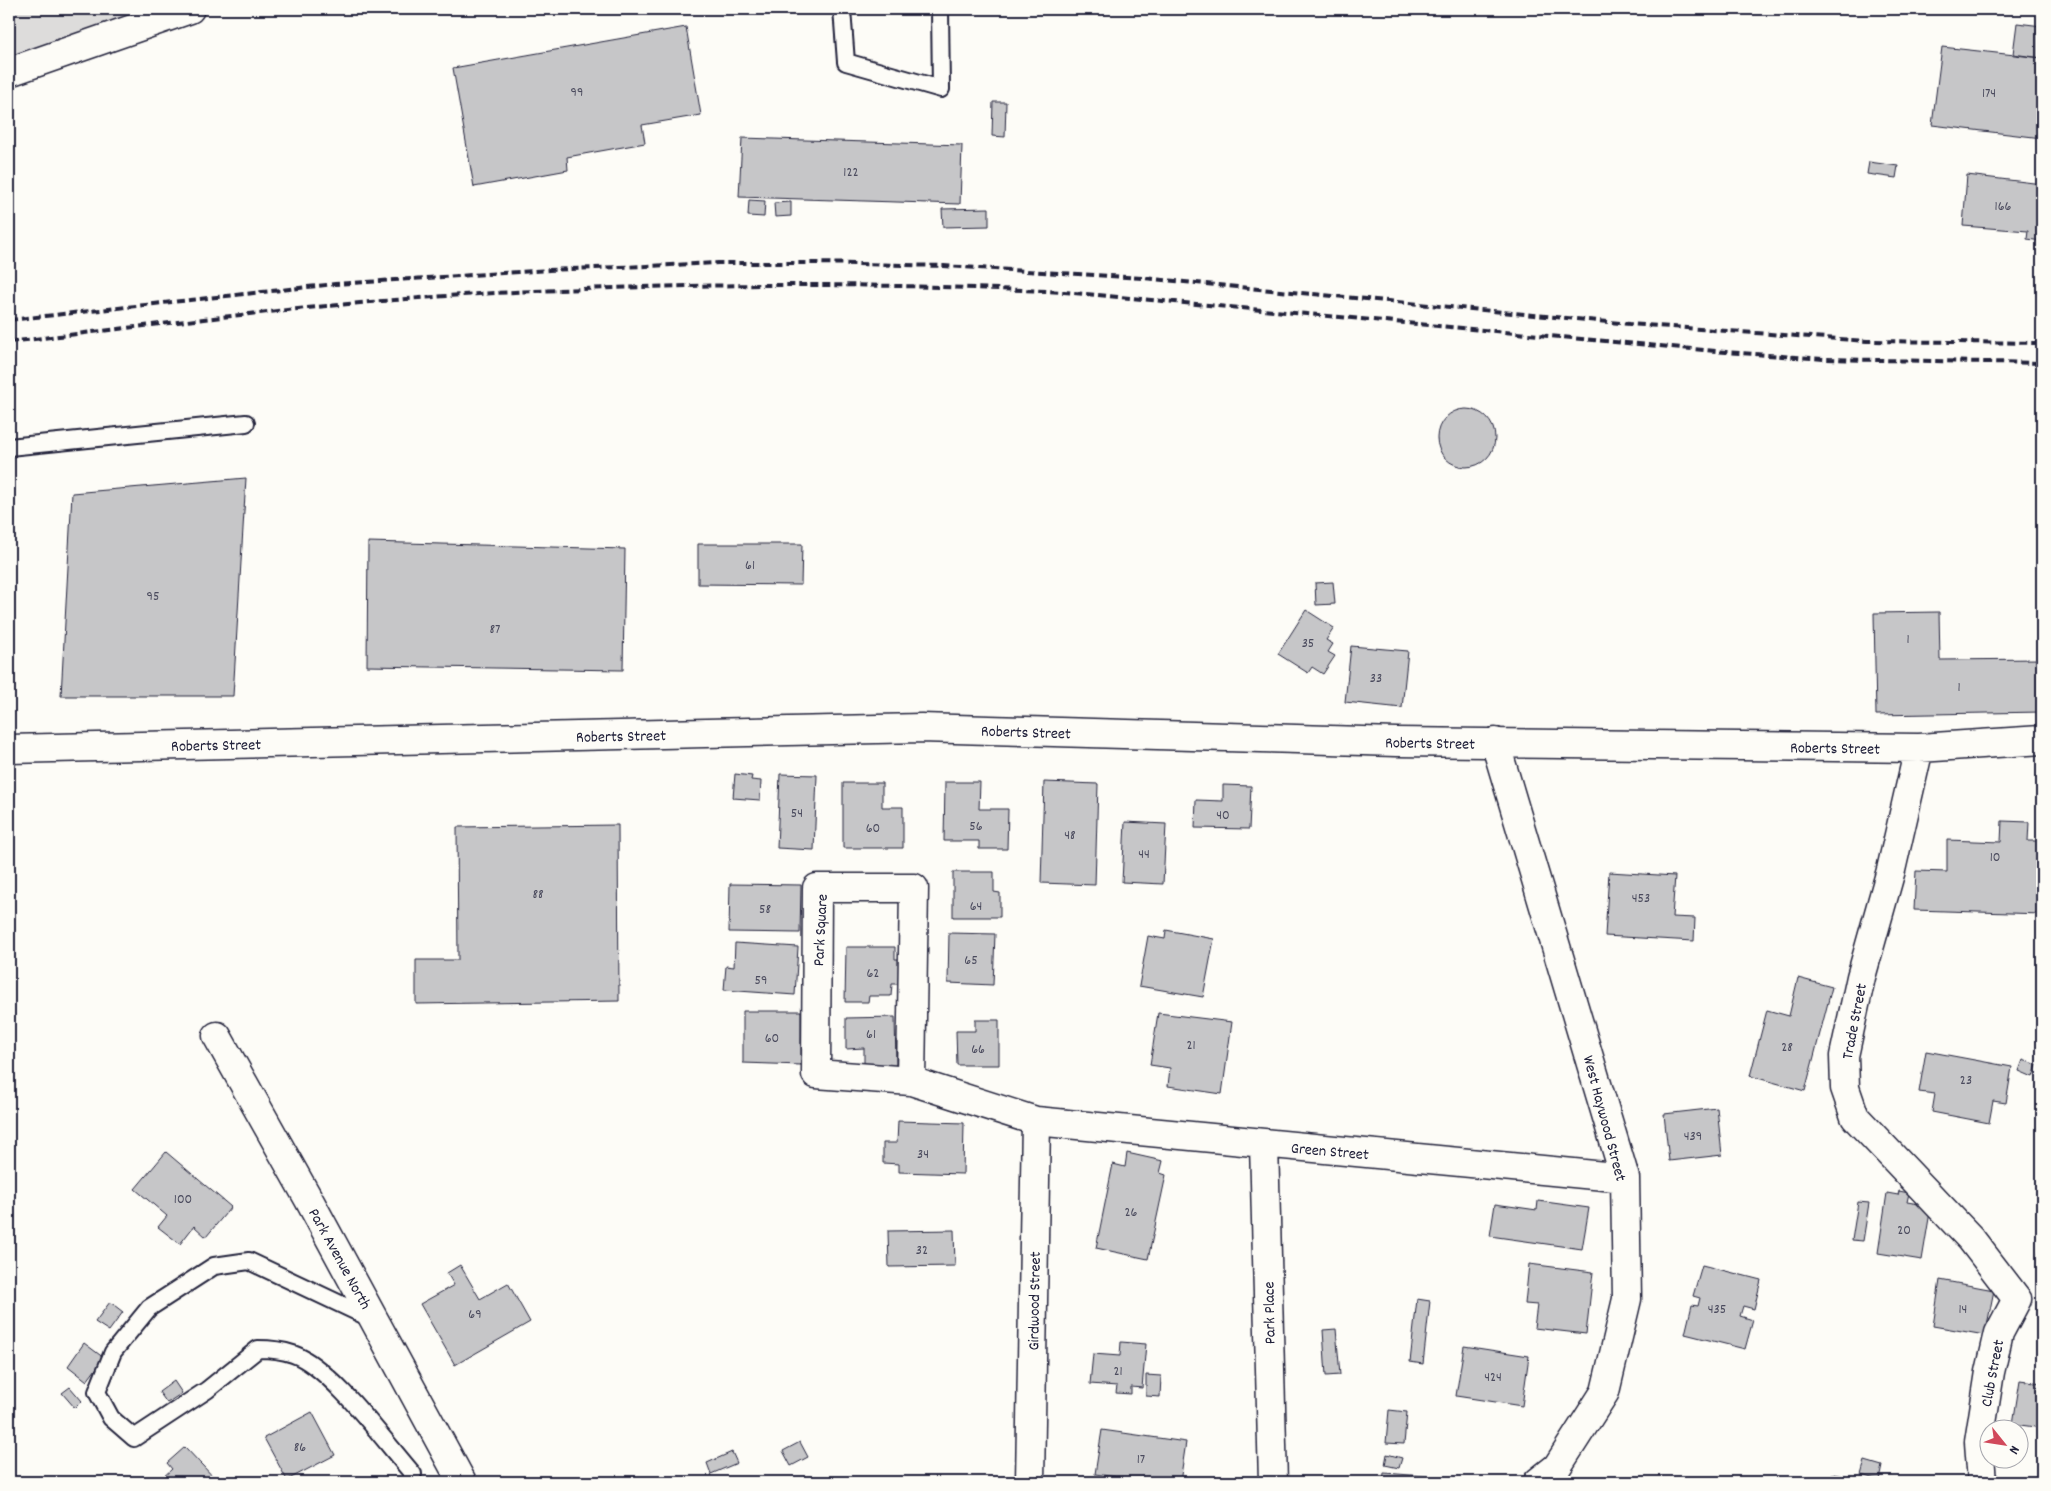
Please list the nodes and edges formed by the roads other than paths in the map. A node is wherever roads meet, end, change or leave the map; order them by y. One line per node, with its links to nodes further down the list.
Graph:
1 (190, 9): 4 (street)
2 (842, 9): 3 (lane)
3 (940, 9)
4 (9, 72)
5 (246, 423): 6 (lane)
6 (9, 448)
7 (2042, 740): 9 (street, Roberts Street)
8 (1495, 742): 9 (street, Roberts Street); 10 (street, Roberts Street); 15 (street, West Haywood Street)
9 (1919, 748): 16 (street, Trade Street)
10 (9, 749)
11 (217, 1036): 17 (street, Park Avenue North)
12 (911, 1081): 12 (street, Park Square); 13 (street, Park Square)
13 (1036, 1121): 14 (street, Green Street); 20 (street, Girdwood Street)
14 (1264, 1144): 15 (street, Green Street); 21 (street, Park Place)
15 (1625, 1178): 22 (street, West Haywood Street)
16 (2017, 1298): 23 (street, Club Street)
17 (374, 1320): 18 (lane); 19 (street, Park Avenue North)
18 (413, 1474)
19 (462, 1482)
20 (1030, 1482)
21 (1273, 1482)
22 (1538, 1482)
23 (1982, 1482)

